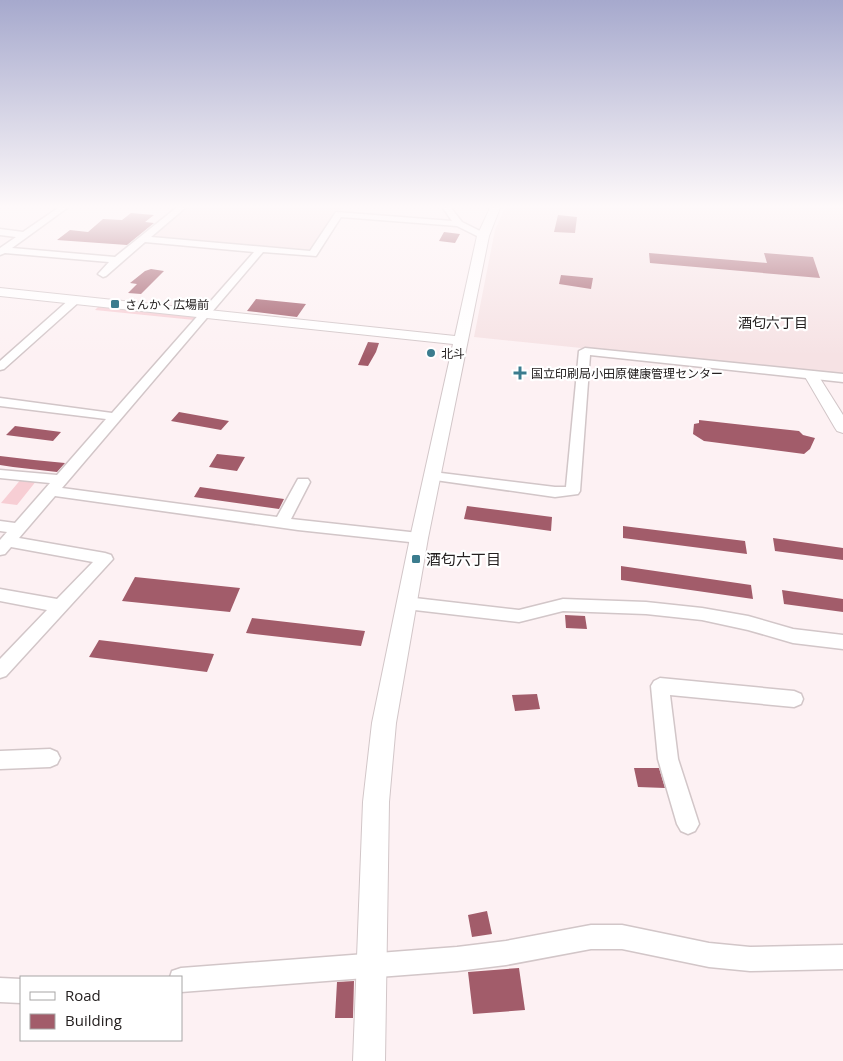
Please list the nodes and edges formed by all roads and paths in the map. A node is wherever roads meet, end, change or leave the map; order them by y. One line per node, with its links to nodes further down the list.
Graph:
1 (85, 258): 5 (street)
2 (120, 258): 5 (street)
3 (254, 258): 9 (street)
4 (478, 258): 10 (street)
5 (117, 260): 6 (street)
6 (104, 274)
7 (0, 292): 8 (street)
8 (75, 300): 9 (street); 11 (street)
9 (206, 314): 10 (street); 15 (street)
10 (461, 341): 17 (street)
11 (0, 367)
12 (811, 375): 13 (street); 16 (street); 17 (street)
13 (843, 378)
14 (0, 402): 15 (street)
15 (116, 417): 20 (street)
16 (843, 428)
17 (433, 473): 23 (street)
18 (0, 474): 20 (street)
19 (303, 482): 21 (street)
20 (56, 486): 21 (street); 22 (street)
21 (282, 522): 23 (street)
22 (7, 537): 26 (street)
23 (419, 538): 25 (street)
24 (0, 595): 26 (street)
25 (406, 603): 27 (street); 34 (street)
26 (60, 606): 28 (street)
27 (843, 642)
28 (0, 671)
29 (794, 700): 32 (street)
30 (50, 758): 31 (street)
31 (0, 760)
32 (688, 824)
33 (843, 957): 34 (street)
34 (373, 966): 35 (street); 38 (street)
35 (182, 980)
36 (0, 990): 37 (street)
37 (20, 991)
38 (369, 1061)

